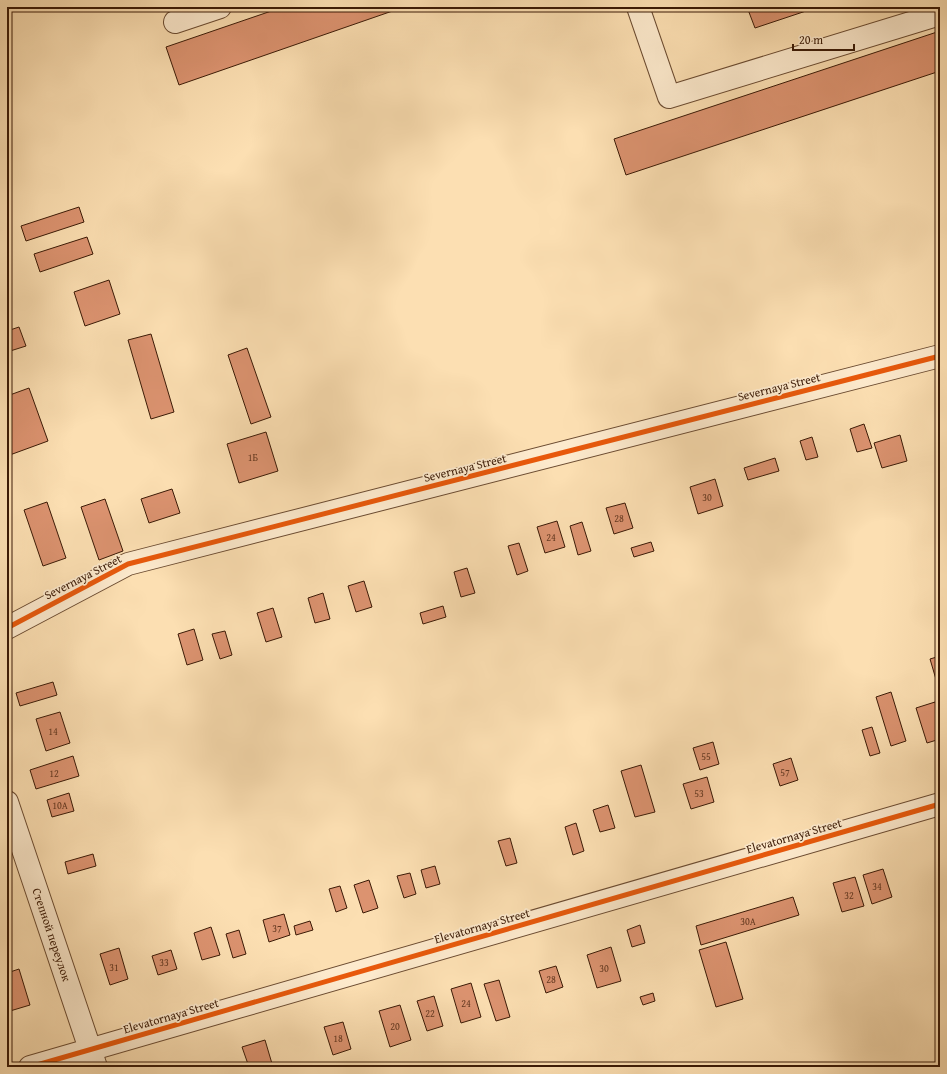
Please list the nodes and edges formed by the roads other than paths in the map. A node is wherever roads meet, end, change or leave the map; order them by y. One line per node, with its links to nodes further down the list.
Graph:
1 (220, 7): 4 (street)
2 (638, 7): 3 (street)
3 (940, 14)
4 (175, 22)
5 (940, 356): 6 (street, Severnaya Street)
6 (7, 628)
7 (7, 802): 9 (street, Степной переулок)
8 (940, 804): 9 (street, Elevatornaya Street)
9 (93, 1059): 10 (street, Elevatornaya Street)
10 (30, 1067)

